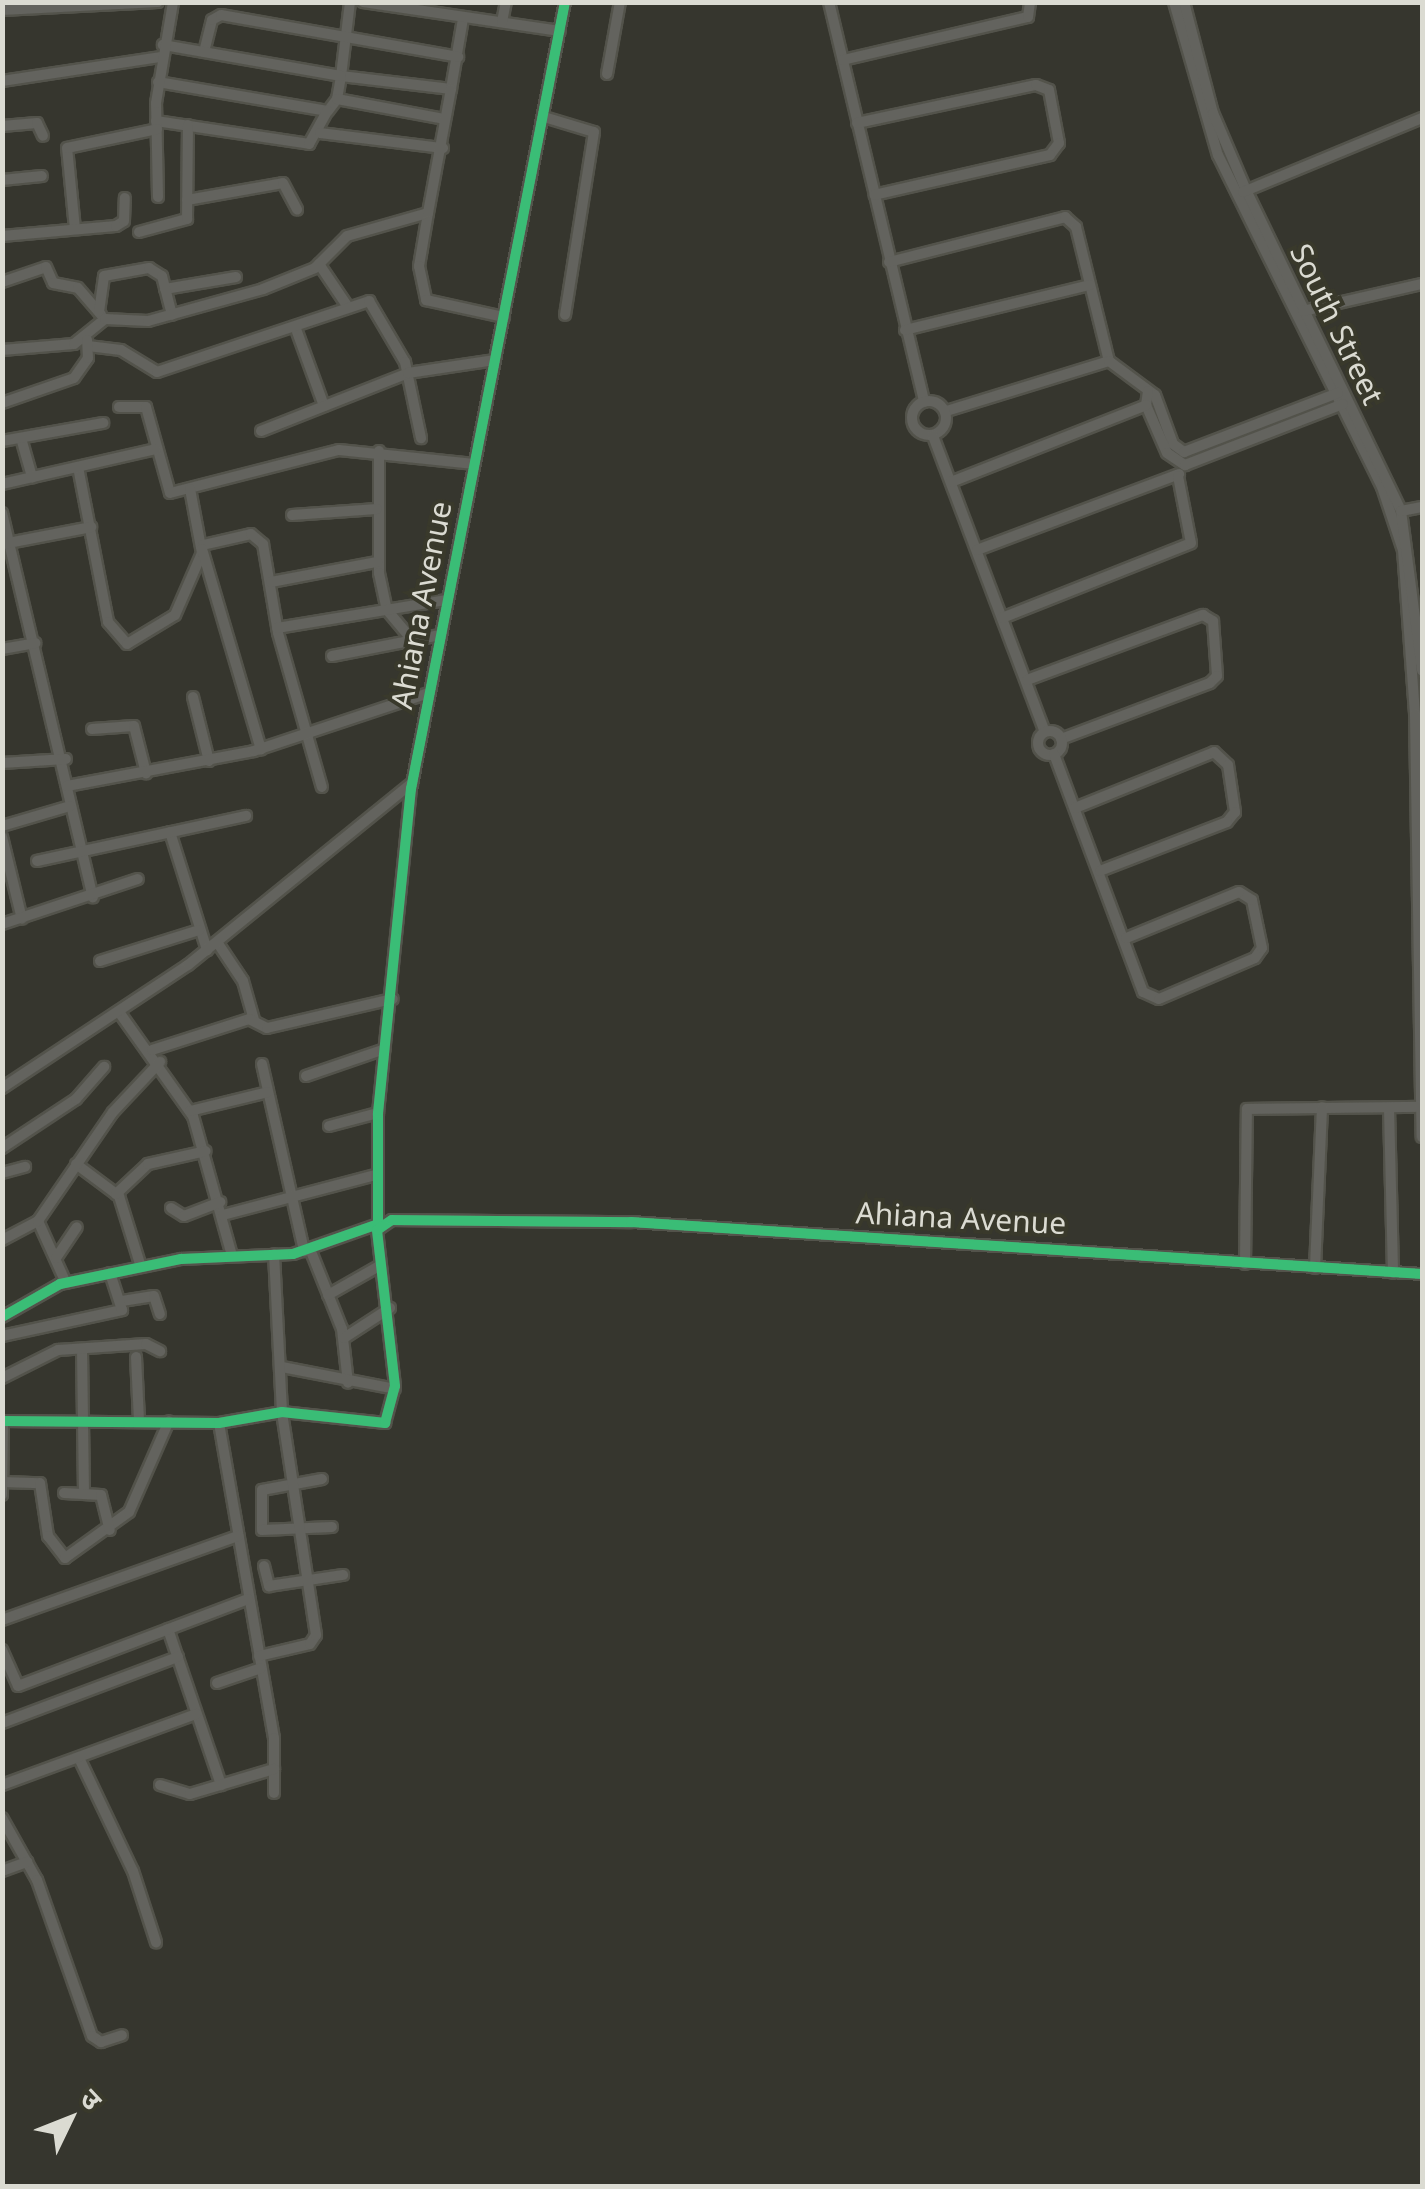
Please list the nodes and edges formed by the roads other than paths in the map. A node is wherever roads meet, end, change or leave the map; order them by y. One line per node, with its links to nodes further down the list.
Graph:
1 (158, 2): 13 (street)
2 (173, 2): 18 (street)
3 (350, 2): 17 (street)
4 (363, 2): 14 (street)
5 (473, 2): 14 (street)
6 (506, 2): 15 (street)
7 (565, 2): 16 (street, Ahiana Avenue)
8 (620, 2): 22 (street)
9 (830, 2): 21 (street)
10 (1030, 2): 21 (street)
11 (1174, 2): 41 (street)
12 (1184, 2): 41 (street, South Street)
13 (2, 10)
14 (467, 18): 15 (street); 20 (street)
15 (502, 22): 16 (street)
16 (560, 30): 29 (street, Ahiana Avenue)
17 (343, 35): 19 (street); 20 (street); 23 (street)
18 (162, 51): 19 (street); 24 (street); 25 (street)
19 (204, 52): 23 (street)
20 (458, 57): 26 (street)
21 (843, 60): 32 (street)
22 (607, 74)
23 (341, 76): 26 (street); 27 (street)
24 (2, 81)
25 (158, 82): 28 (street); 33 (street)
26 (451, 89): 31 (street)
27 (337, 99): 28 (street); 31 (street)
28 (327, 111): 36 (street)
29 (544, 117): 61 (street); 63 (street, Ahiana Avenue)
30 (1422, 118): 41 (street)
31 (445, 119): 38 (street)
32 (858, 123): 42 (street); 42 (street)
33 (156, 125): 34 (street); 43 (street); 48 (street)
34 (188, 125): 36 (street); 45 (street)
35 (2, 126): 37 (street)
36 (320, 133): 38 (street)
37 (43, 136)
38 (443, 148): 47 (street)
39 (42, 176): 40 (street)
40 (2, 180)
41 (1241, 193): 59 (street, South Street); 72 (street)
42 (874, 194): 51 (street)
43 (158, 197)
44 (125, 198): 48 (street)
45 (187, 200): 46 (street); 49 (street)
46 (296, 209)
47 (428, 213): 52 (street); 63 (street)
48 (75, 228): 50 (street)
49 (140, 232)
50 (2, 236)
51 (890, 262): 56 (street); 65 (street)
52 (319, 264): 58 (street); 60 (street)
53 (236, 277): 57 (street)
54 (3, 282): 62 (street)
55 (1422, 284): 59 (street)
56 (1090, 285): 65 (street); 69 (street)
57 (166, 290): 60 (street); 62 (street)
58 (348, 307): 64 (street); 70 (street)
59 (1304, 311): 72 (street, South Street)
60 (172, 315): 62 (street)
61 (565, 315)
62 (102, 316): 66 (street)
63 (504, 317): 68 (street, Ahiana Avenue)
64 (296, 328): 66 (street); 76 (street)
65 (905, 330): 74 (street)
66 (87, 341): 67 (street); 73 (street)
67 (2, 350)
68 (496, 360): 70 (street); 88 (street, Ahiana Avenue)
69 (1109, 361): 71 (street); 78 (street)
70 (408, 373): 76 (street); 84 (street)
71 (1148, 391): 75 (street); 80 (street)
72 (1342, 398): 80 (street); 98 (street, South Street); 120 (street)
73 (2, 402)
74 (924, 402): 78 (street); 82 (street)
75 (1146, 405): 89 (street); 93 (street)
76 (324, 406): 81 (street)
77 (119, 407): 86 (street)
78 (946, 412): 82 (street)
79 (103, 423): 83 (street)
80 (1271, 427): 89 (street)
81 (261, 431)
82 (933, 436): 93 (street)
83 (20, 438): 85 (street); 91 (street)
84 (421, 438)
85 (2, 441)
86 (156, 449): 90 (street); 95 (street)
87 (379, 451): 88 (street); 95 (street); 97 (street)
88 (474, 464): 107 (street, Ahiana Avenue)
89 (1185, 465): 92 (street)
90 (78, 467): 91 (street); 101 (street)
91 (32, 476): 94 (street)
92 (1178, 476): 104 (street); 109 (street)
93 (950, 482): 104 (street)
94 (2, 484)
95 (190, 489): 103 (street)
96 (1422, 507): 98 (street)
97 (377, 509): 100 (street); 105 (street)
98 (1401, 511): 116 (street, South Street)
99 (2, 514): 102 (street)
100 (292, 515)
101 (91, 527): 102 (street); 103 (street)
102 (6, 543): 113 (street)
103 (202, 547): 106 (street); 125 (street)
104 (977, 550): 109 (street)
105 (377, 562): 106 (street); 108 (street)
106 (270, 582): 110 (street)
107 (447, 600): 108 (street); 111 (street, Ahiana Avenue)
108 (388, 610): 110 (street); 112 (street)
109 (1002, 618): 117 (street)
110 (276, 628): 123 (street)
111 (440, 635): 112 (street); 118 (street, Ahiana Avenue)
112 (410, 637): 115 (street)
113 (35, 643): 114 (street); 127 (street)
114 (2, 650)
115 (332, 656)
116 (1422, 671)
117 (1026, 680): 122 (street); 124 (street)
118 (428, 693): 123 (street); 131 (street, Ahiana Avenue)
119 (193, 698): 128 (street)
120 (1419, 713): 163 (street)
121 (92, 730): 130 (street)
122 (1045, 732): 124 (street); 126 (street)
123 (306, 735): 125 (street); 133 (street)
124 (1061, 739): 126 (street)
125 (261, 749): 128 (street)
126 (1054, 754): 135 (street)
127 (66, 759): 129 (street); 132 (street)
128 (209, 761): 130 (street)
129 (2, 763)
130 (146, 773): 132 (street)
131 (412, 783): 149 (street); 151 (street, Ahiana Avenue)
132 (67, 786): 134 (street)
133 (322, 787)
134 (70, 806): 137 (street); 140 (street)
135 (1075, 808): 142 (street); 142 (street)
136 (246, 816): 138 (street)
137 (2, 826)
138 (170, 832): 140 (street); 147 (street)
139 (2, 837): 145 (street)
140 (80, 852): 141 (street); 144 (street)
141 (37, 861)
142 (1100, 872): 148 (street)
143 (138, 879): 144 (street)
144 (93, 897): 145 (street)
145 (22, 918): 146 (street)
146 (2, 924)
147 (200, 930): 149 (street); 150 (street)
148 (1126, 938): 148 (street)
149 (212, 946): 152 (street); 153 (street)
150 (100, 962)
151 (393, 999): 153 (street); 155 (street, Ahiana Avenue)
152 (118, 1012): 154 (street); 160 (street)
153 (254, 1020): 154 (street)
154 (152, 1050): 156 (street)
155 (385, 1050): 159 (street); 166 (street, Ahiana Avenue)
156 (160, 1062): 165 (street); 171 (street)
157 (262, 1064): 161 (street)
158 (104, 1067): 169 (street)
159 (306, 1076)
160 (2, 1088)
161 (268, 1092): 165 (street); 177 (street)
162 (1322, 1107): 164 (street); 188 (street); 191 (street)
163 (1420, 1107): 164 (street); 168 (street)
164 (1390, 1108): 193 (street)
165 (190, 1111): 170 (street)
166 (378, 1113): 167 (street); 174 (street, Ahiana Avenue)
167 (329, 1126)
168 (1422, 1137)
169 (2, 1148)
170 (206, 1151): 175 (street); 176 (street)
171 (76, 1164): 175 (street); 180 (street)
172 (25, 1168): 173 (street)
173 (2, 1173)
174 (375, 1175): 177 (street); 181 (street, Ahiana Avenue)
175 (116, 1194): 190 (street)
176 (220, 1202): 178 (street); 179 (street)
177 (291, 1203): 179 (street); 184 (street)
178 (171, 1208)
179 (223, 1215): 186 (street)
180 (38, 1220): 183 (street); 187 (street)
181 (378, 1224): 184 (street); 188 (street, Ahiana Avenue); 189 (street, Ahiana Avenue)
182 (77, 1226): 187 (street)
183 (2, 1240)
184 (307, 1250): 185 (street); 196 (street)
185 (274, 1254): 186 (street); 206 (street)
186 (232, 1256): 190 (street)
187 (56, 1258): 195 (street)
188 (1245, 1264): 191 (street, Ahiana Avenue)
189 (381, 1265): 196 (street); 198 (street, Ahiana Avenue)
190 (141, 1267): 192 (street)
191 (1315, 1268): 193 (street, Ahiana Avenue)
192 (110, 1273): 195 (street); 197 (street)
193 (1393, 1273): 194 (street, Ahiana Avenue)
194 (1422, 1274)
195 (66, 1282): 200 (street)
196 (328, 1296): 202 (street)
197 (122, 1301): 199 (street); 201 (street)
198 (390, 1308): 202 (street); 209 (street, Ahiana Avenue)
199 (160, 1314)
200 (2, 1317)
201 (2, 1336)
202 (344, 1338): 208 (street)
203 (82, 1349): 204 (street); 207 (street); 212 (street)
204 (160, 1352)
205 (136, 1357): 213 (street)
206 (282, 1367): 208 (street); 211 (street)
207 (2, 1378)
208 (348, 1383): 209 (street)
209 (395, 1390): 211 (street)
210 (2, 1410): 215 (street)
211 (282, 1412): 216 (street); 219 (street)
212 (85, 1421): 213 (street); 215 (street); 221 (street)
213 (138, 1421): 214 (street)
214 (169, 1421): 216 (street); 224 (street)
215 (5, 1422): 218 (street)
216 (219, 1423): 226 (street)
217 (322, 1479): 219 (street)
218 (4, 1482): 222 (street); 224 (street)
219 (292, 1484): 225 (street); 225 (street)
220 (64, 1493): 221 (street)
221 (84, 1493): 224 (street)
222 (2, 1495)
223 (332, 1527): 225 (street)
224 (110, 1530)
225 (299, 1532): 229 (street)
226 (238, 1536): 230 (street); 231 (street)
227 (264, 1566): 229 (street)
228 (342, 1575): 229 (street)
229 (306, 1580): 234 (street)
230 (248, 1598): 232 (street); 234 (street)
231 (2, 1620)
232 (168, 1629): 233 (street); 235 (street)
233 (2, 1650)
234 (259, 1656): 236 (street)
235 (178, 1658): 238 (street); 239 (street)
236 (261, 1668): 237 (street); 241 (street)
237 (217, 1683)
238 (196, 1714): 240 (street); 244 (street)
239 (2, 1723)
240 (79, 1758): 242 (street); 249 (street)
241 (274, 1769): 244 (street); 245 (street)
242 (2, 1785)
243 (160, 1785): 244 (street)
244 (221, 1785)
245 (274, 1793)
246 (2, 1818): 247 (street)
247 (27, 1862): 248 (street); 250 (street)
248 (2, 1872)
249 (156, 1942)
250 (122, 2036)

